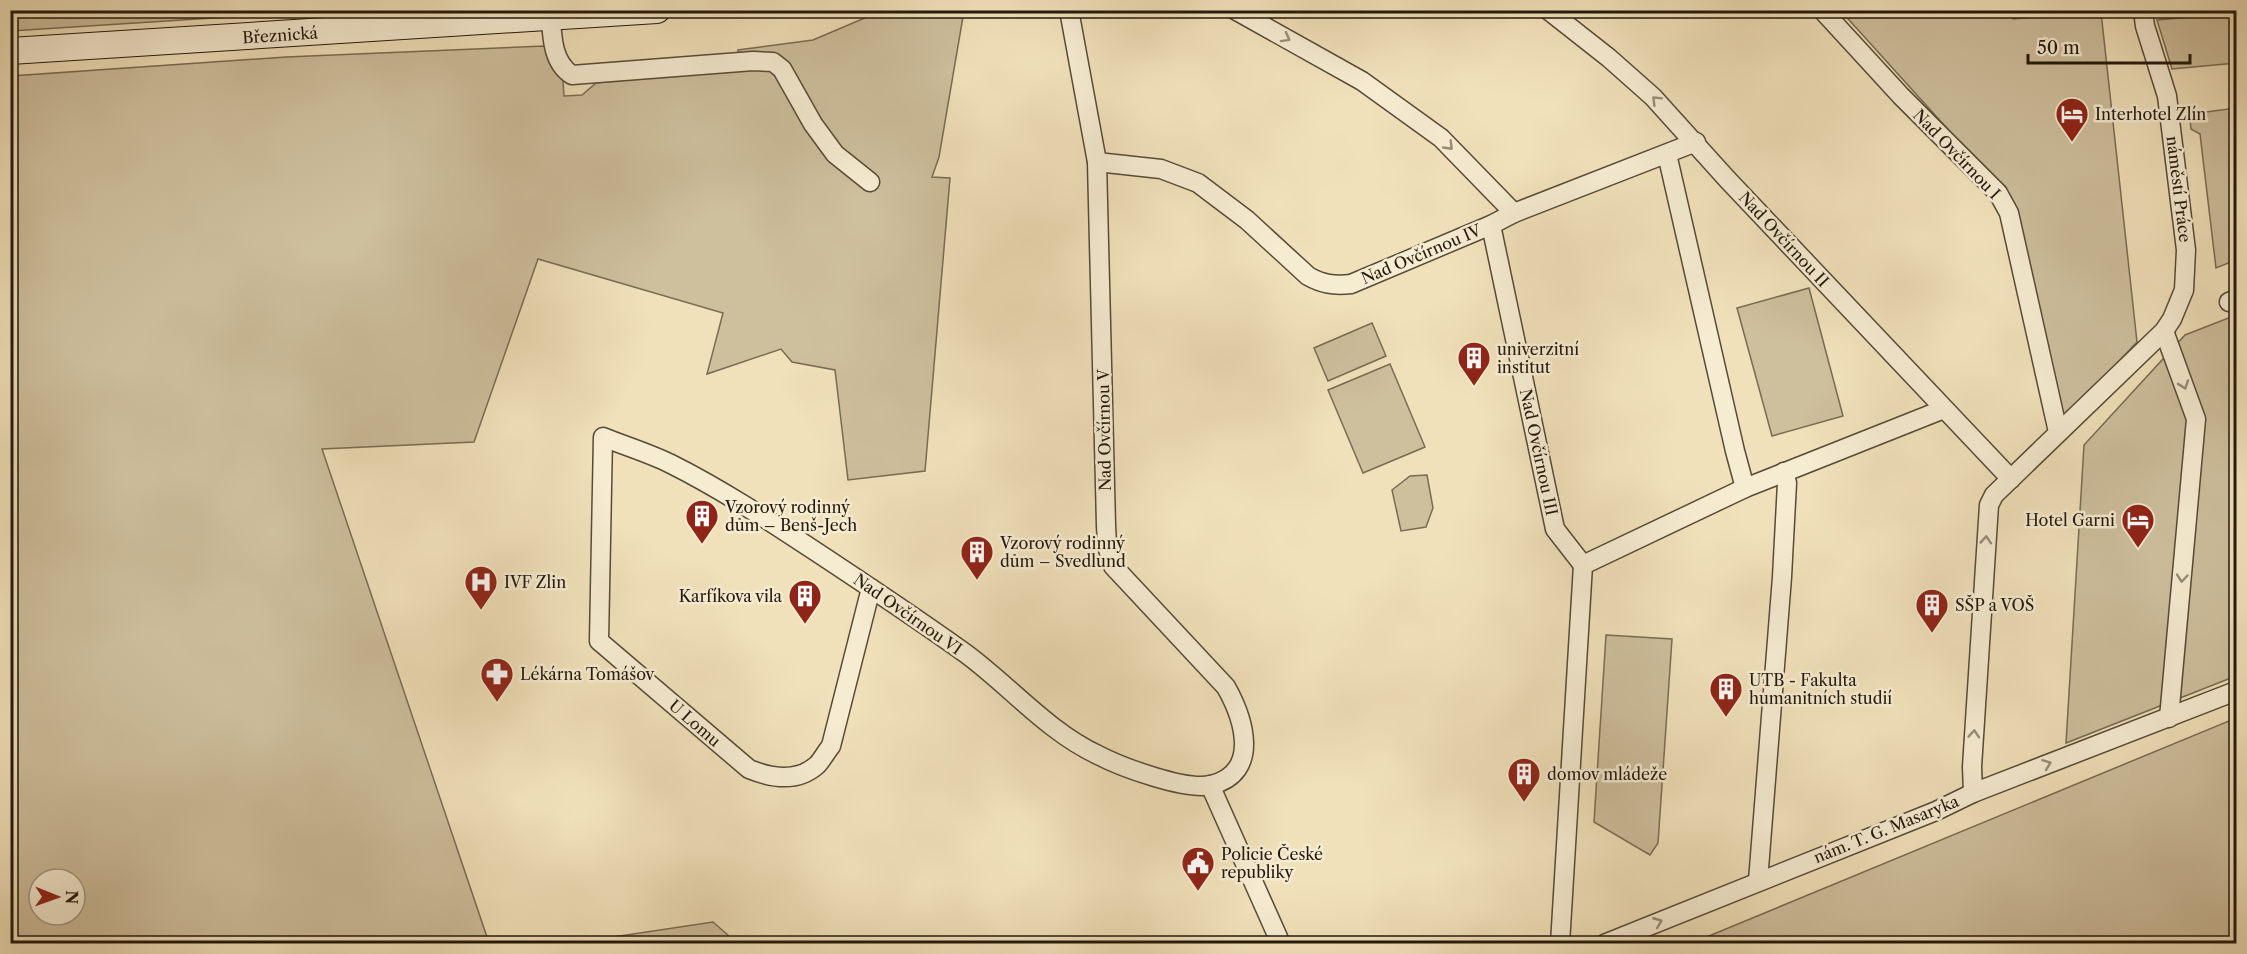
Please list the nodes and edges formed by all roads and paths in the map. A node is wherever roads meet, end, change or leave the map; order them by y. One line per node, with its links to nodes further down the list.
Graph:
1 (657, 10): 7 (main road, Březnická)
2 (1069, 10): 11 (street, Nad Ovčírnou V)
3 (1235, 10): 13 (street, one-way to 13)
4 (1548, 10): 9 (street, Nad Ovčírnou II, one-way to 4)
5 (1822, 10): 17 (street, Nad Ovčírnou I)
6 (2142, 10): 15 (street, náměstí Práce)
7 (551, 18): 8 (main road, Březnická); 12 (street)
8 (10, 51)
9 (1696, 142): 10 (street, Nad Ovčírnou IV); 16 (street, Nad Ovčírnou II)
10 (1666, 154): 13 (street, Nad Ovčírnou IV); 21 (street)
11 (1097, 162): 14 (street, Nad Ovčírnou IV); 26 (street, Nad Ovčírnou V)
12 (870, 182)
13 (1514, 213): 14 (street, Nad Ovčírnou IV)
14 (1491, 225): 22 (street, Nad Ovčírnou III)
15 (2164, 331): 17 (street, náměstí Práce); 25 (street, one-way to 25)
16 (1944, 409): 19 (street); 20 (street, Nad Ovčírnou II)
17 (2058, 432): 20 (street, náměstí Práce)
18 (603, 437): 23 (street, Nad Ovčírnou VI); 23 (street, U Lomu)
19 (1784, 472): 21 (street); 28 (street)
20 (2011, 479): 27 (street, náměstí Práce, one-way to 20)
21 (1745, 488): 22 (street)
22 (1583, 565): 30 (street)
23 (871, 588): 26 (street, Nad Ovčírnou VI)
24 (2236, 691): 25 (street, nám. T. G. Masaryka)
25 (2169, 718): 27 (street, nám. T. G. Masaryka, one-way to 25)
26 (1210, 785): 29 (street)
27 (1973, 793): 28 (street, nám. T. G. Masaryka)
28 (1758, 882): 31 (street, nám. T. G. Masaryka, one-way to 28)
29 (1281, 944)
30 (1560, 944)
31 (1604, 944)

